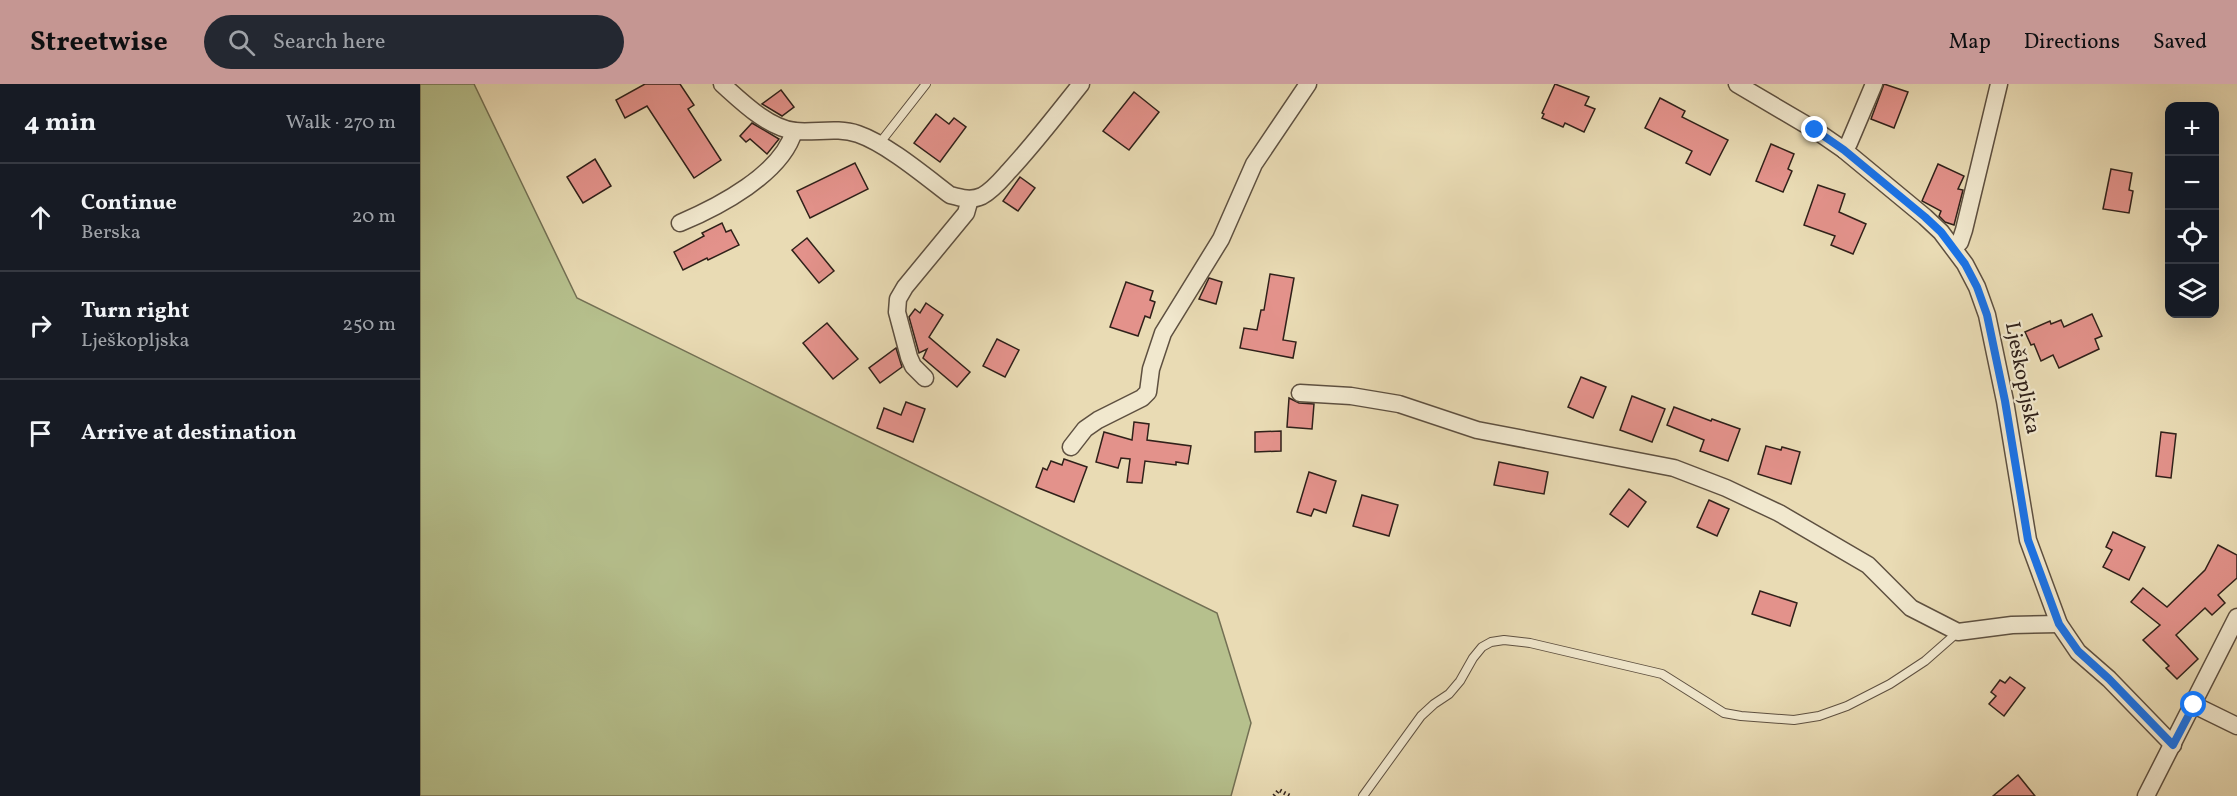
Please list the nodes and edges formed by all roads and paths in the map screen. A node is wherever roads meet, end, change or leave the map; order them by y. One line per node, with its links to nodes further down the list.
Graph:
1 (722, 84): 8 (street)
2 (926, 84): 9 (lane)
3 (1081, 84): 11 (street)
4 (1308, 84): 16 (street)
5 (1737, 84): 10 (street, Lješkopljska)
6 (1874, 84): 10 (street)
7 (1999, 84): 13 (street)
8 (794, 131): 9 (street); 12 (street)
9 (879, 144): 11 (street)
10 (1844, 150): 13 (street, Lješkopljska)
11 (970, 199): 14 (street)
12 (680, 223)
13 (1954, 248): 18 (street, Lješkopljska)
14 (925, 378)
15 (1300, 393): 19 (street)
16 (1071, 447)
17 (2237, 617): 20 (street)
18 (2059, 624): 19 (street); 22 (street, Lješkopljska)
19 (1958, 632): 25 (lane)
20 (2194, 705): 21 (street); 22 (street)
21 (2237, 726)
22 (2173, 745): 26 (street)
23 (1274, 796): 24 (path)
24 (1290, 796)
25 (1364, 796)
26 (2146, 796)

